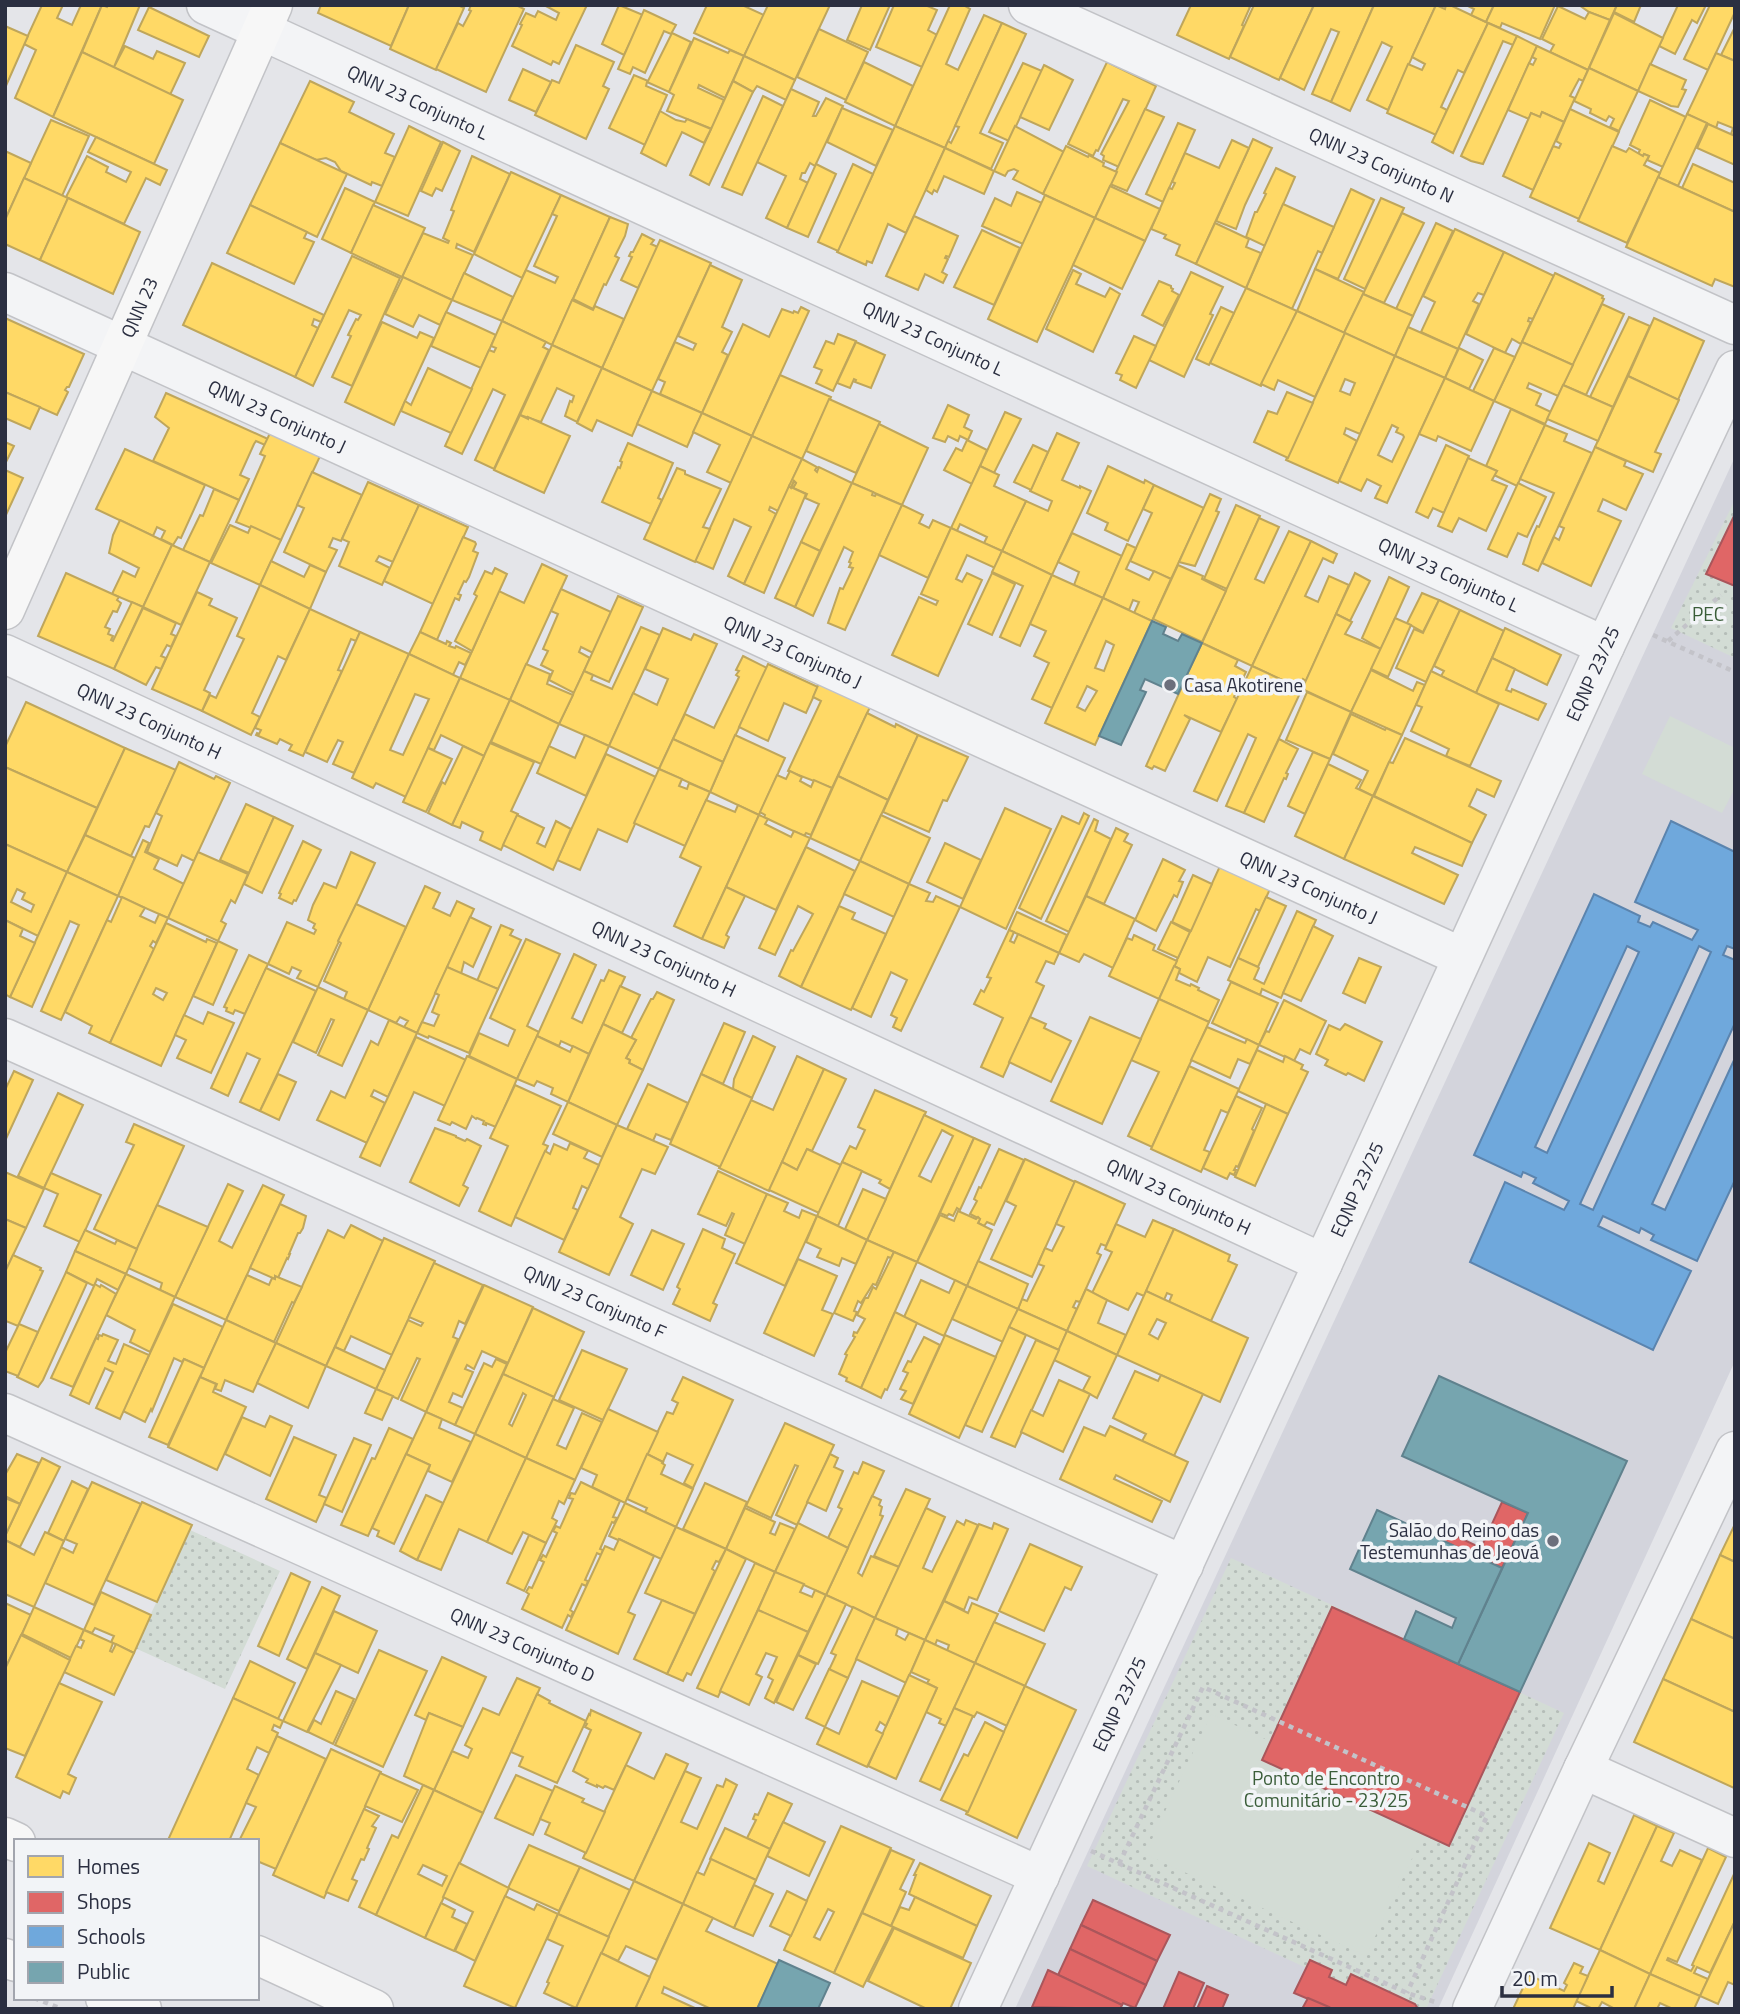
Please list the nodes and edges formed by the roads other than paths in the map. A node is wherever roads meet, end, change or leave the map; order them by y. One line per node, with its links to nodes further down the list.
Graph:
1 (206, 5): 3 (street, QNN 23 Conjunto L)
2 (1028, 5): 5 (street, QNN 23 Conjunto N)
3 (267, 18): 6 (street, QNN 23); 9 (street, QNN 23 Conjunto L)
4 (5, 292): 6 (street, QNN 23 Conjunto J)
5 (1735, 325)
6 (122, 346): 8 (street, QNN 23); 11 (street, QNN 23 Conjunto J)
7 (1735, 370): 9 (street, EQNP 23/25)
8 (5, 610)
9 (1605, 646): 11 (street, EQNP 23/25)
10 (5, 654): 13 (street, QNN 23 Conjunto H)
11 (1462, 957): 13 (street, EQNP 23/25)
12 (5, 1038): 16 (street, QNN 23 Conjunto F)
13 (1323, 1263): 16 (street, EQNP 23/25)
14 (5, 1413): 19 (street, QNN 23 Conjunto D)
15 (1733, 1458): 17 (street)
16 (1184, 1565): 19 (street, EQNP 23/25)
17 (1583, 1769): 18 (street); 22 (street)
18 (1735, 1838)
19 (1040, 1876): 25 (street, EQNP 23/25)
20 (259, 1956): 24 (street)
21 (112, 2000): 23 (street)
22 (1457, 2007)
23 (142, 2009)
24 (374, 2009)
25 (978, 2009)

